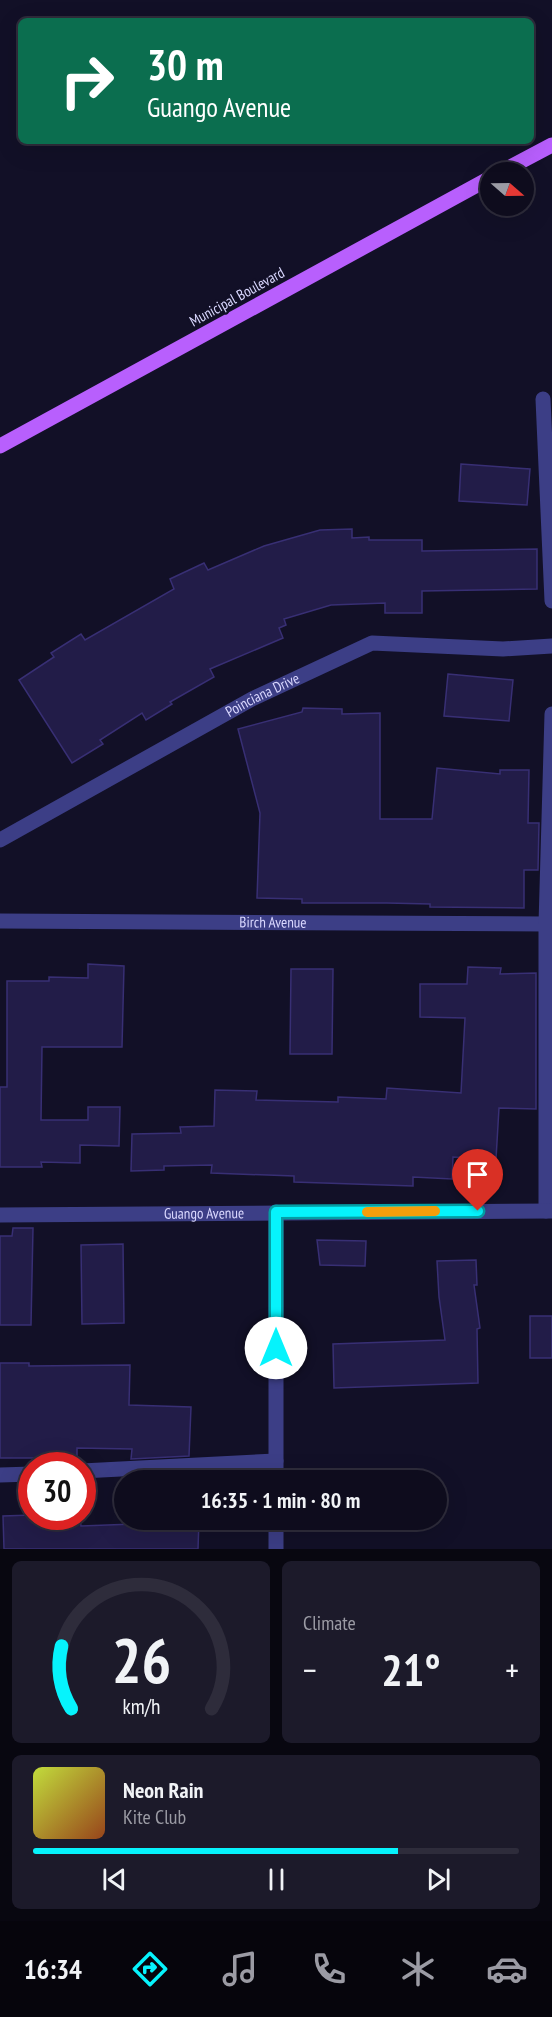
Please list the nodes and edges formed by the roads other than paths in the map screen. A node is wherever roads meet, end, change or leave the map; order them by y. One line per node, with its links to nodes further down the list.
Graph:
1 (552, 145): 2 (main road)
2 (520, 162)
3 (480, 183): 5 (main road, Municipal Boulevard)
4 (543, 399): 6 (street)
5 (0, 446)
6 (552, 601)
7 (552, 646): 9 (street, Poinciana Drive)
8 (552, 714): 11 (street)
9 (0, 840)
10 (0, 921): 11 (street, Birch Avenue)
11 (546, 924): 12 (street)
12 (549, 1211): 13 (street, Guango Avenue)
13 (276, 1212): 14 (street, Guango Avenue); 15 (street)
14 (0, 1215)
15 (276, 1461): 16 (street); 17 (street)
16 (96, 1470)
17 (276, 1470)
18 (18, 1474): 19 (street)
19 (0, 1475)
20 (276, 1530): 21 (street)
21 (276, 1549)

